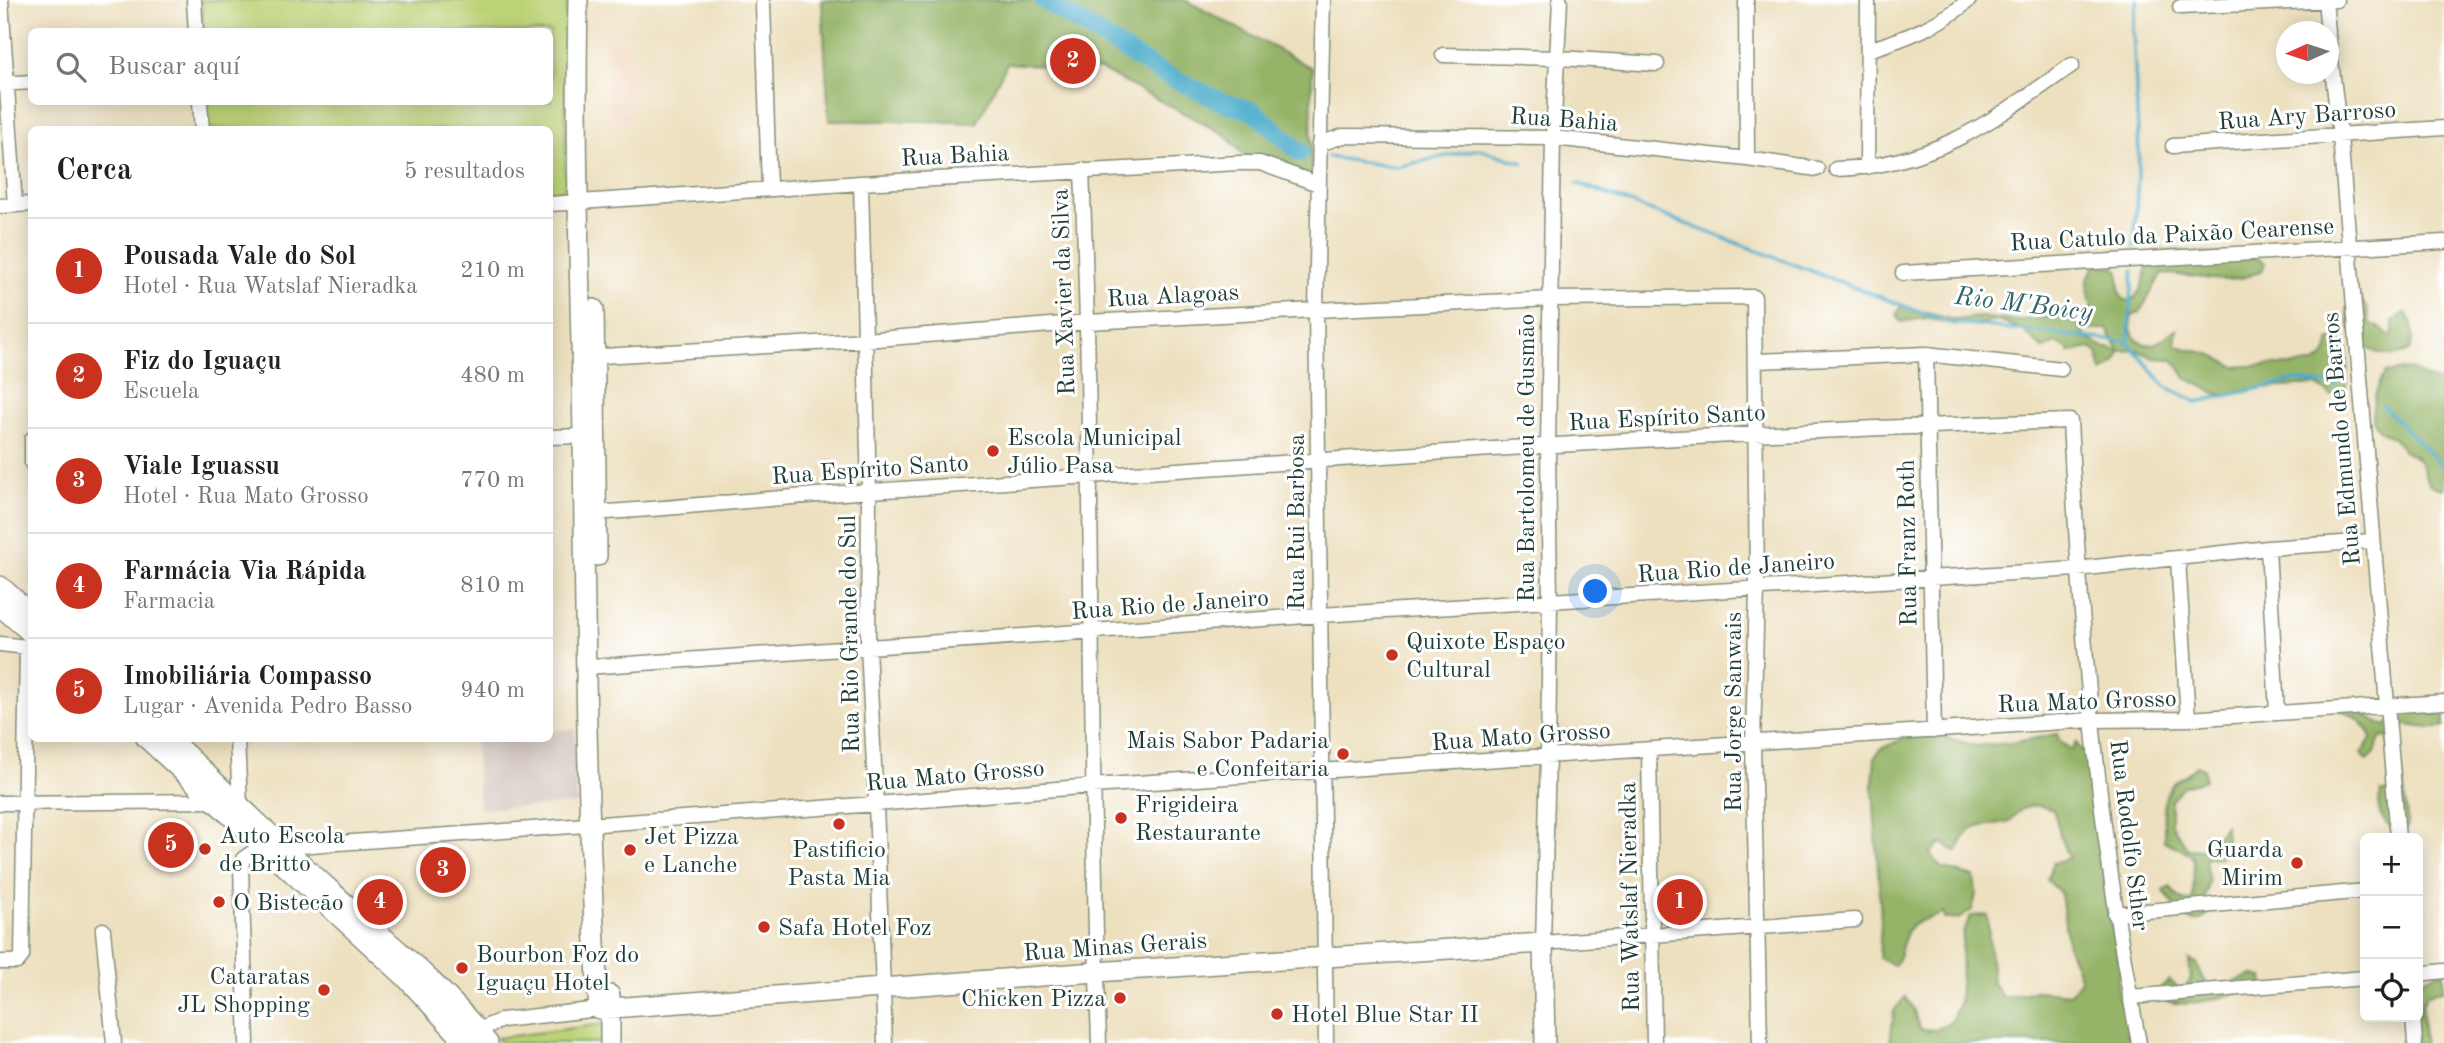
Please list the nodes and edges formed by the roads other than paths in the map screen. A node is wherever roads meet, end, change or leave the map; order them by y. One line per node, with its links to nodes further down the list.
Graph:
1 (1, 0): 22 (street)
2 (194, 0): 15 (street)
3 (578, 0): 39 (main road)
4 (591, 0): 39 (main road)
5 (1323, 0): 29 (street, Rua Rui Barbosa)
6 (1560, 0): 18 (street, Rua Bartolomeu de Gusmão)
7 (1746, 0): 31 (street)
8 (1868, 0): 16 (street)
9 (1969, 0): 16 (street)
10 (2325, 0): 11 (street); 13 (street); 14 (street, Rua Edmundo de Barros)
11 (2336, 0)
12 (763, 4): 38 (street)
13 (2180, 7)
14 (2327, 21)
15 (196, 28)
16 (1868, 50): 32 (street)
17 (1443, 55): 18 (street)
18 (1559, 58): 19 (street); 28 (street, Rua Bartolomeu de Gusmão)
19 (1657, 64)
20 (2072, 65): 32 (street)
21 (28, 82): 22 (street)
22 (3, 84): 42 (street)
23 (2334, 84): 27 (street, Rua Edmundo de Barros)
24 (200, 105): 25 (street)
25 (202, 126)
26 (2444, 128): 27 (street, Rua Ary Barroso)
27 (2340, 136): 30 (street, Rua Ary Barroso); 44 (street, Rua Edmundo de Barros)
28 (1553, 138): 29 (street, Rua Bahia); 31 (street, Rua Bahia); 47 (street, Rua Bartolomeu de Gusmão)
29 (1319, 144): 37 (street, Rua Rui Barbosa)
30 (2173, 146)
31 (1747, 159): 33 (street, Rua Bahia)
32 (1867, 167): 34 (street)
33 (1811, 168)
34 (1836, 169)
35 (1082, 170): 36 (street, Rua Bahia); 37 (street, Rua Bahia); 49 (street, Rua Xavier da Silva)
36 (861, 183): 38 (street, Rua Bahia); 50 (street, Rua Rio Grande do Sul)
37 (1318, 184): 48 (street, Rua Rui Barbosa)
38 (769, 188): 39 (street, Rua Bahia)
39 (585, 202): 41 (street, Rua Bahia); 52 (main road)
40 (28, 204): 42 (street)
41 (553, 204)
42 (8, 205)
43 (2444, 242): 44 (street, Rua Catulo da Paixão Cearense)
44 (2349, 246): 45 (street, Rua Catulo da Paixão Cearense); 65 (street, Rua Edmundo de Barros)
45 (1903, 273)
46 (1754, 297): 47 (street, Rua Alagoas); 53 (street, Rua Jorge Sanwais)
47 (1551, 299): 48 (street, Rua Alagoas); 60 (street, Rua Bartolomeu de Gusmão)
48 (1316, 310): 49 (street, Rua Alagoas); 61 (street, Rua Rui Barbosa)
49 (1088, 322): 50 (street, Rua Alagoas); 62 (street, Rua Xavier da Silva)
50 (865, 340): 52 (street, Rua Alagoas); 63 (street, Rua Rio Grande do Sul)
51 (1926, 354): 53 (street); 54 (street); 56 (street, Rua Franz Roth)
52 (588, 357): 58 (main road); 64 (main road)
53 (1755, 361): 57 (street, Rua Jorge Sanwais)
54 (2061, 369)
55 (2070, 421): 56 (street, Rua Espírito Santo); 68 (street, Rua Rodolfo Sther)
56 (1928, 425): 57 (street, Rua Espírito Santo); 69 (street, Rua Franz Roth)
57 (1755, 435): 60 (street, Rua Espírito Santo); 71 (street, Rua Jorge Sanwais)
58 (583, 436): 59 (street); 64 (main road)
59 (553, 437)
60 (1548, 446): 61 (street, Rua Espírito Santo); 72 (street, Rua Bartolomeu de Gusmão)
61 (1319, 461): 62 (street, Rua Espírito Santo); 75 (street, Rua Rui Barbosa)
62 (1090, 477): 63 (street, Rua Espírito Santo); 76 (street, Rua Xavier da Silva)
63 (869, 491): 64 (street, Rua Espírito Santo); 80 (street, Rua Rio Grande do Sul)
64 (590, 513): 81 (main road)
65 (2372, 541): 66 (street, Rua Rio de Janeiro); 83 (street, Rua Edmundo de Barros)
66 (2269, 548): 67 (street, Rua Rio de Janeiro); 84 (street)
67 (2178, 559): 68 (street, Rua Rio de Janeiro); 85 (street)
68 (2077, 569): 69 (street, Rua Rio de Janeiro); 86 (street, Rua Rodolfo Sther)
69 (1929, 577): 71 (street, Rua Rio de Janeiro); 88 (street, Rua Franz Roth)
70 (0, 586): 74 (main road)
71 (1757, 589): 72 (street, Rua Rio de Janeiro); 92 (street, Rua Jorge Sanwais)
72 (1550, 602): 75 (street, Rua Rio de Janeiro); 94 (street, Rua Bartolomeu de Gusmão)
73 (0, 606): 77 (main road)
74 (28, 610)
75 (1320, 615): 76 (street, Rua Rio de Janeiro); 95 (street, Rua Rui Barbosa)
76 (1091, 633): 80 (street, Rua Rio de Janeiro); 96 (street, Rua Xavier da Silva)
77 (28, 638)
78 (28, 640): 79 (street)
79 (0, 643)
80 (868, 647): 81 (street, Rua Rio de Janeiro); 100 (street, Rua Rio Grande do Sul)
81 (593, 667): 102 (main road)
82 (2444, 702): 83 (street, Rua Mato Grosso)
83 (2386, 706): 84 (street, Rua Mato Grosso); 103 (street, Rua Edmundo de Barros)
84 (2277, 713): 85 (street, Rua Mato Grosso)
85 (2188, 719): 86 (street, Rua Mato Grosso)
86 (2092, 720): 88 (street, Rua Mato Grosso); 106 (street, Rua Rodolfo Sther)
87 (28, 722): 99 (street)
88 (1934, 732): 92 (street, Rua Mato Grosso)
89 (150, 742): 97 (main road)
90 (173, 742): 101 (main road)
91 (237, 742): 101 (street)
92 (1753, 744): 93 (street, Rua Mato Grosso); 108 (street, Rua Jorge Sanwais)
93 (1649, 750): 94 (street, Rua Mato Grosso); 110 (street, Rua Watslaf Nieradka)
94 (1548, 757): 95 (street, Rua Mato Grosso); 111 (street, Rua Bartolomeu de Gusmão)
95 (1322, 772): 96 (street, Rua Mato Grosso); 112 (street, Rua Rui Barbosa)
96 (1092, 786): 100 (street, Rua Mato Grosso); 115 (street, Rua Xavier da Silva)
97 (214, 801): 99 (street); 104 (main road)
98 (0, 803): 99 (street)
99 (26, 804): 113 (street)
100 (876, 804): 102 (street, Rua Mato Grosso); 118 (street, Rua Rio Grande do Sul)
101 (240, 805): 104 (main road)
102 (596, 824): 104 (street, Rua Mato Grosso); 120 (main road)
103 (2398, 833)
104 (274, 849): 122 (main road); 124 (street)
105 (2360, 891): 106 (street)
106 (2115, 914): 119 (street, Rua Rodolfo Sther)
107 (1855, 920): 108 (street, Rua Minas Gerais)
108 (1759, 929): 110 (street, Rua Minas Gerais); 131 (street, Rua Jorge Sanwais)
109 (103, 930): 123 (street)
110 (1653, 935): 111 (street, Rua Minas Gerais); 130 (street, Rua Watslaf Nieradka)
111 (1543, 943): 112 (main road, Rua Minas Gerais); 129 (main road, Rua Bartolomeu de Gusmão)
112 (1324, 957): 115 (main road, Rua Minas Gerais); 128 (street, Rua Rui Barbosa)
113 (0, 962)
114 (2444, 971): 116 (street)
115 (1096, 972): 118 (main road, Rua Minas Gerais); 127 (street, Rua Xavier da Silva)
116 (2423, 973)
117 (2360, 978): 119 (street)
118 (882, 987): 120 (main road, Rua Minas Gerais); 126 (street, Rua Rio Grande do Sul)
119 (2130, 997): 132 (street, Rua Rodolfo Sther)
120 (605, 1009): 122 (street, Rua Minas Gerais); 125 (main road)
121 (2413, 1022): 133 (street)
122 (477, 1039)
123 (114, 1043)
124 (247, 1043)
125 (610, 1043)
126 (885, 1043)
127 (1099, 1043)
128 (1326, 1043)
129 (1545, 1043)
130 (1654, 1043)
131 (1760, 1043)
132 (2139, 1043)
133 (2415, 1043)

